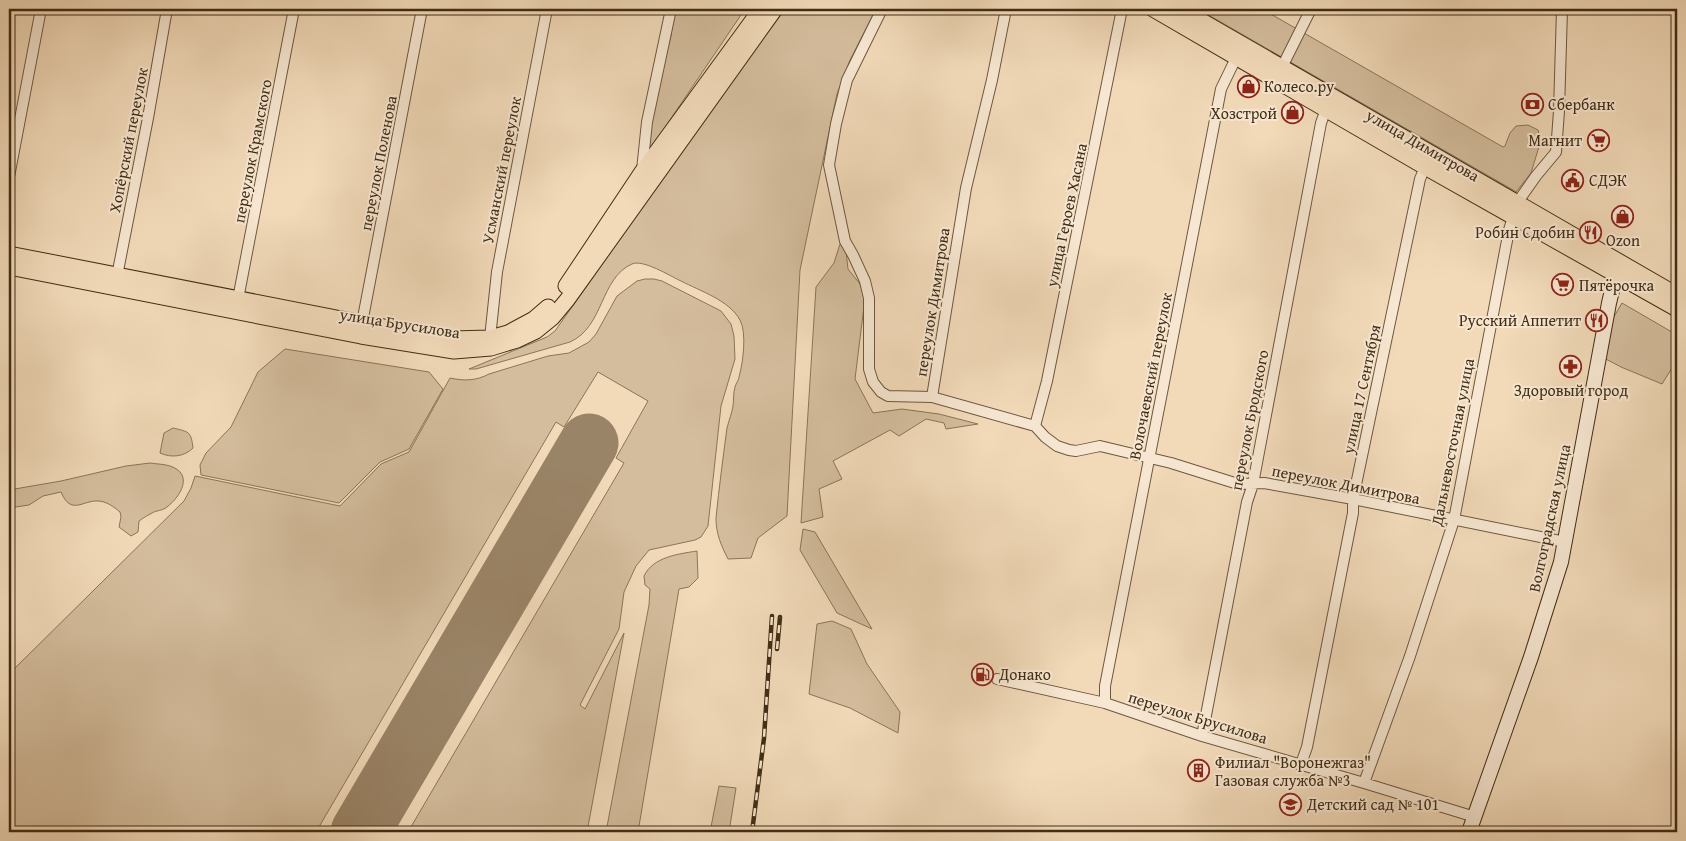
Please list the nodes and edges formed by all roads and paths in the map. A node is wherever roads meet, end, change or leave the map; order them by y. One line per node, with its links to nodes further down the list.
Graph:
1 (41, 9): 21 (street)
2 (167, 9): 26 (street, Хопёрский переулок)
3 (294, 9): 28 (street, переулок Крамского)
4 (422, 9): 30 (street, переулок Поленова)
5 (547, 9): 31 (street, Усманский переулок)
6 (671, 9): 20 (street)
7 (761, 9): 20 (main road, улица Брусилова)
8 (775, 9): 24 (main road, улица Брусилова)
9 (882, 9): 32 (street)
10 (1006, 9): 32 (street, переулок Димитрова)
11 (1122, 9): 33 (street, улица Героев Хасана)
12 (1153, 9): 16 (main road, улица Димитрова)
13 (1181, 9): 17 (main road, улица Димитрова)
14 (1311, 9): 17 (street)
15 (1562, 9): 22 (street, Дальневосточная улица)
16 (1236, 58): 18 (main road, улица Димитрова); 34 (street, Волочаевский переулок)
17 (1282, 67): 22 (main road, улица Димитрова)
18 (1326, 110): 19 (main road, улица Димитрова); 35 (street, переулок Бродского)
19 (1425, 167): 22 (main road, улица Димитрова); 36 (street, улица 17 Сентября)
20 (642, 172): 31 (main road, улица Брусилова)
21 (9, 177)
22 (1515, 210): 25 (main road, улица Димитрова); 37 (street, Дальневосточная улица)
23 (9, 254): 26 (main road, улица Брусилова)
24 (9, 267)
25 (1618, 268): 27 (main road, улица Димитрова); 29 (main road, улица Димитрова); 38 (main road, Волгоградская улица)
26 (118, 276): 28 (main road, улица Брусилова)
27 (1677, 295)
28 (238, 299): 30 (main road, улица Брусилова)
29 (1677, 309)
30 (362, 323): 31 (main road, улица Брусилова)
31 (490, 338)
32 (932, 396): 33 (street, переулок Димитрова)
33 (1035, 426): 34 (street, переулок Димитрова)
34 (1150, 458): 35 (street, переулок Димитрова); 40 (street, Волочаевский переулок)
35 (1253, 484): 36 (street, переулок Димитрова); 41 (street, переулок Бродского)
36 (1353, 499): 37 (street, переулок Димитрова); 42 (street, улица 17 Сентября)
37 (1454, 520): 38 (street, переулок Димитрова); 43 (street, Дальневосточная улица)
38 (1565, 542): 44 (main road, Волгоградская улица)
39 (997, 679): 40 (street, переулок Брусилова)
40 (1105, 703): 41 (street, переулок Брусилова)
41 (1202, 736): 42 (street, переулок Брусилова)
42 (1300, 764): 43 (street, переулок Брусилова)
43 (1364, 782): 44 (street, переулок Брусилова)
44 (1475, 817): 45 (main road, Волгоградская улица)
45 (1469, 832)

